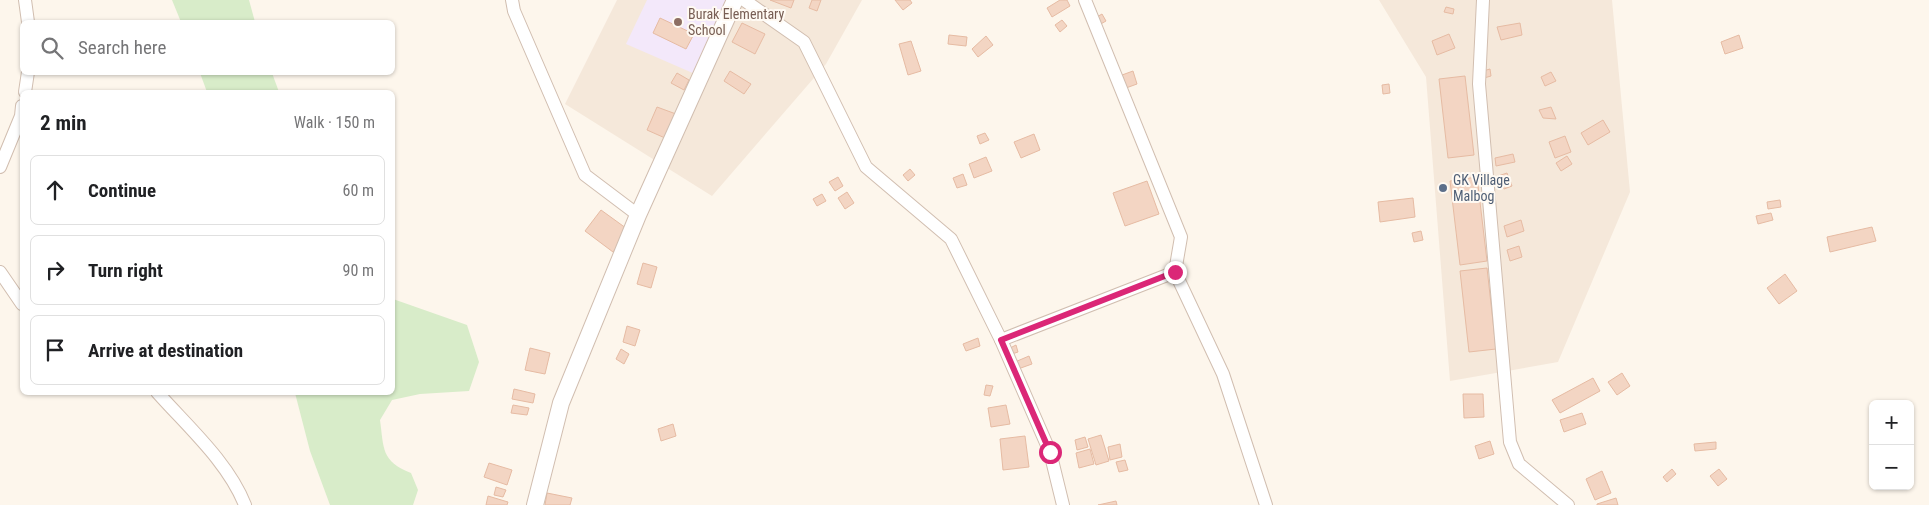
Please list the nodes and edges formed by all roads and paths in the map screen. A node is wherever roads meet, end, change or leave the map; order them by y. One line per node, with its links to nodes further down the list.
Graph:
1 (25, 0): 7 (street)
2 (512, 0): 12 (street)
3 (735, 0): 12 (street)
4 (744, 0): 16 (street)
5 (1085, 0): 14 (street)
6 (1484, 0): 22 (street)
7 (28, 20)
8 (28, 75): 9 (street)
9 (25, 90)
10 (20, 118): 11 (street)
11 (0, 167)
12 (638, 215): 19 (street)
13 (0, 272): 15 (street)
14 (1175, 272): 16 (street); 21 (street)
15 (20, 301)
16 (1001, 340): 20 (street)
17 (160, 395): 18 (street)
18 (245, 505)
19 (535, 505)
20 (1063, 505)
21 (1266, 505)
22 (1568, 505)

